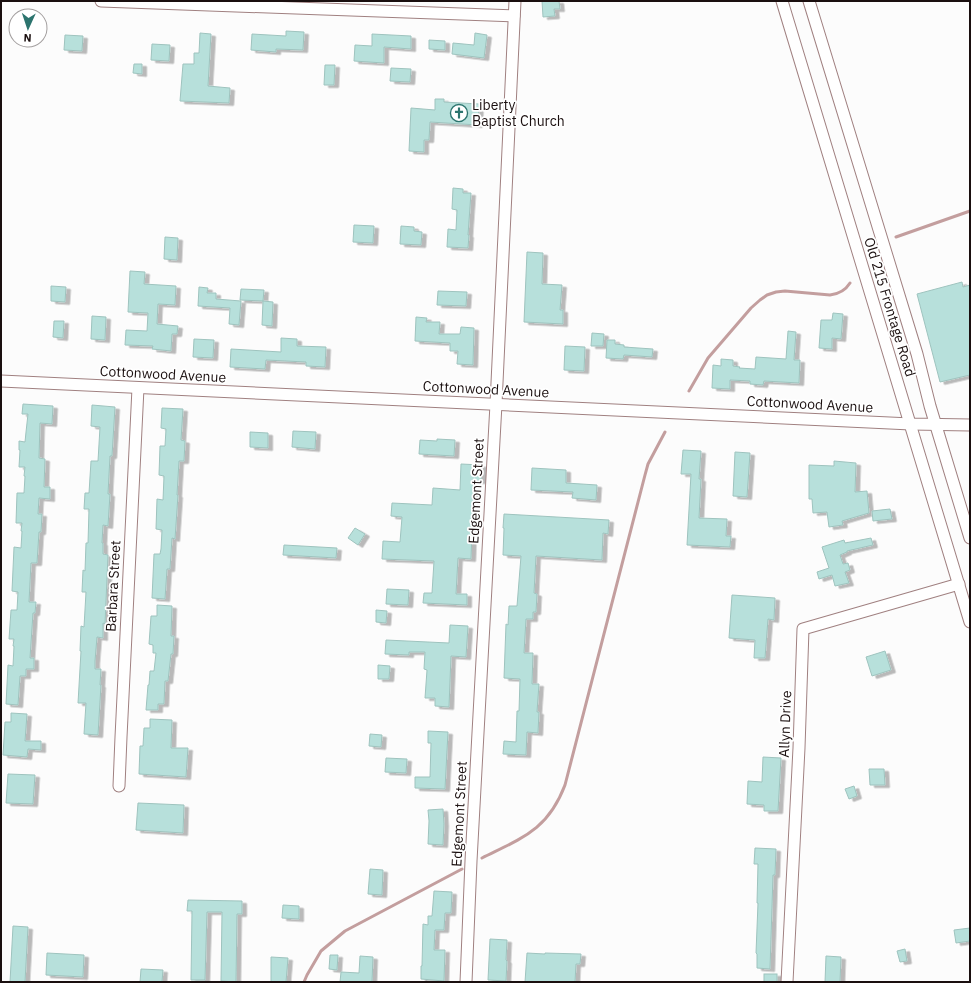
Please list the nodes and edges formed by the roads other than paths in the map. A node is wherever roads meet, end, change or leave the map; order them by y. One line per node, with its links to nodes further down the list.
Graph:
1 (101, 1): 5 (street)
2 (515, 1): 5 (street, Edgemont Street)
3 (782, 1): 9 (street, Old 215 Frontage Road)
4 (809, 1): 10 (street, Old 215 Frontage Road)
5 (514, 16): 8 (street, Edgemont Street)
6 (1, 381): 7 (street, Cottonwood Avenue)
7 (138, 388): 8 (street, Cottonwood Avenue); 15 (street, Barbara Street)
8 (496, 404): 9 (street, Cottonwood Avenue); 16 (street, Edgemont Street)
9 (911, 424): 10 (street, Cottonwood Avenue); 13 (street, Old 215 Frontage Road)
10 (935, 424): 11 (street, Cottonwood Avenue); 12 (street, Old 215 Frontage Road)
11 (970, 425)
12 (970, 538)
13 (959, 584): 14 (street, Old 215 Frontage Road); 17 (street, Allyn Drive)
14 (970, 622)
15 (119, 786)
16 (466, 982)
17 (787, 982)

